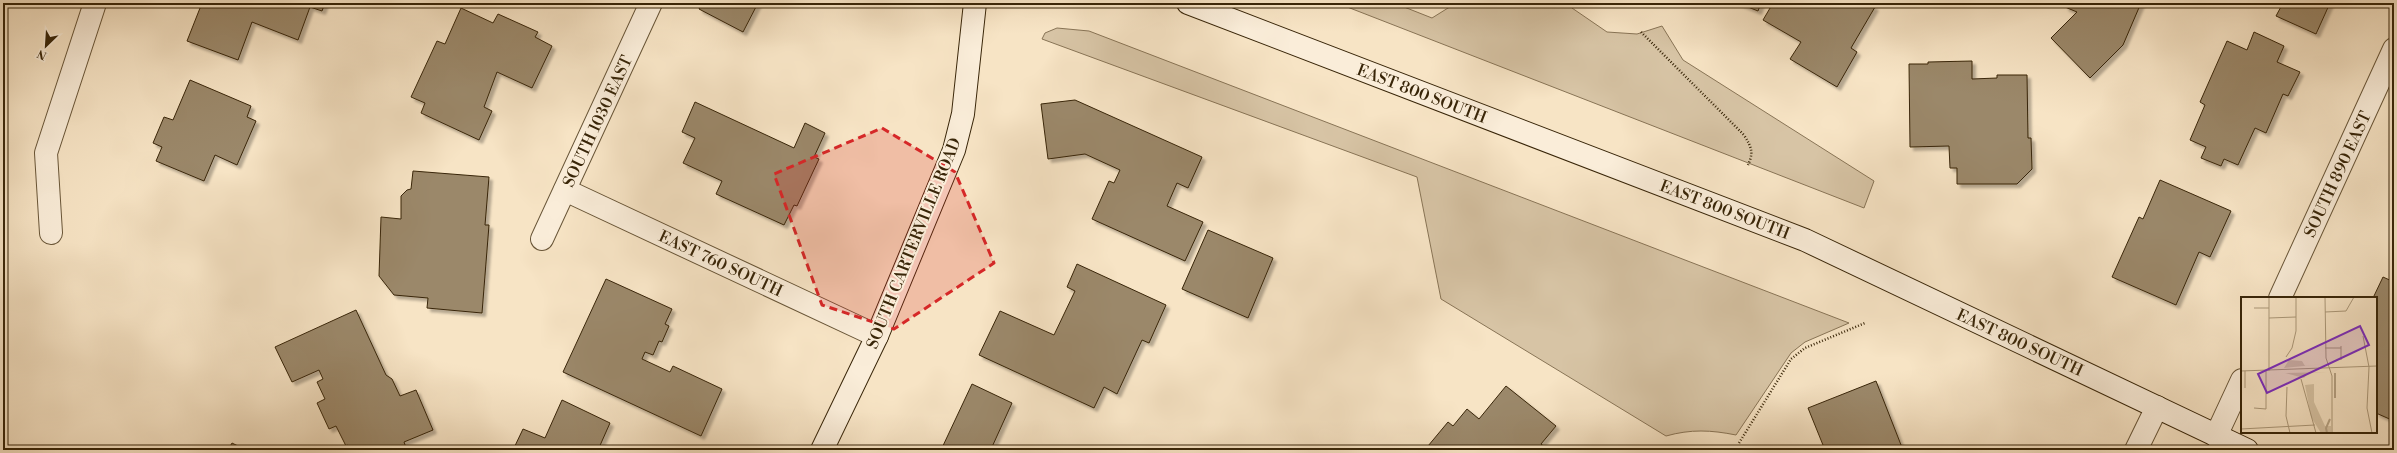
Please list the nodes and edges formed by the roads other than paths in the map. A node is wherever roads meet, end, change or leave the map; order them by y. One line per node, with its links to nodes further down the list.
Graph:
1 (95, 3): 7 (street)
2 (651, 3): 6 (street, SOUTH 1030 EAST)
3 (975, 3): 10 (street, SOUTH CARTERVILLE ROAD)
4 (1188, 3): 12 (street, EAST 800 SOUTH)
5 (2394, 49): 9 (street, SOUTH 890 EAST)
6 (565, 190): 8 (street, SOUTH 1030 EAST); 10 (street, EAST 760 SOUTH)
7 (51, 233)
8 (542, 239)
9 (2280, 297)
10 (877, 336): 14 (street, SOUTH CARTERVILLE ROAD)
11 (2241, 382): 13 (street)
12 (2157, 407): 13 (street, EAST 800 SOUTH); 15 (street)
13 (2216, 436): 16 (street, EAST 800 SOUTH)
14 (822, 450)
15 (2136, 450)
16 (2247, 450)

